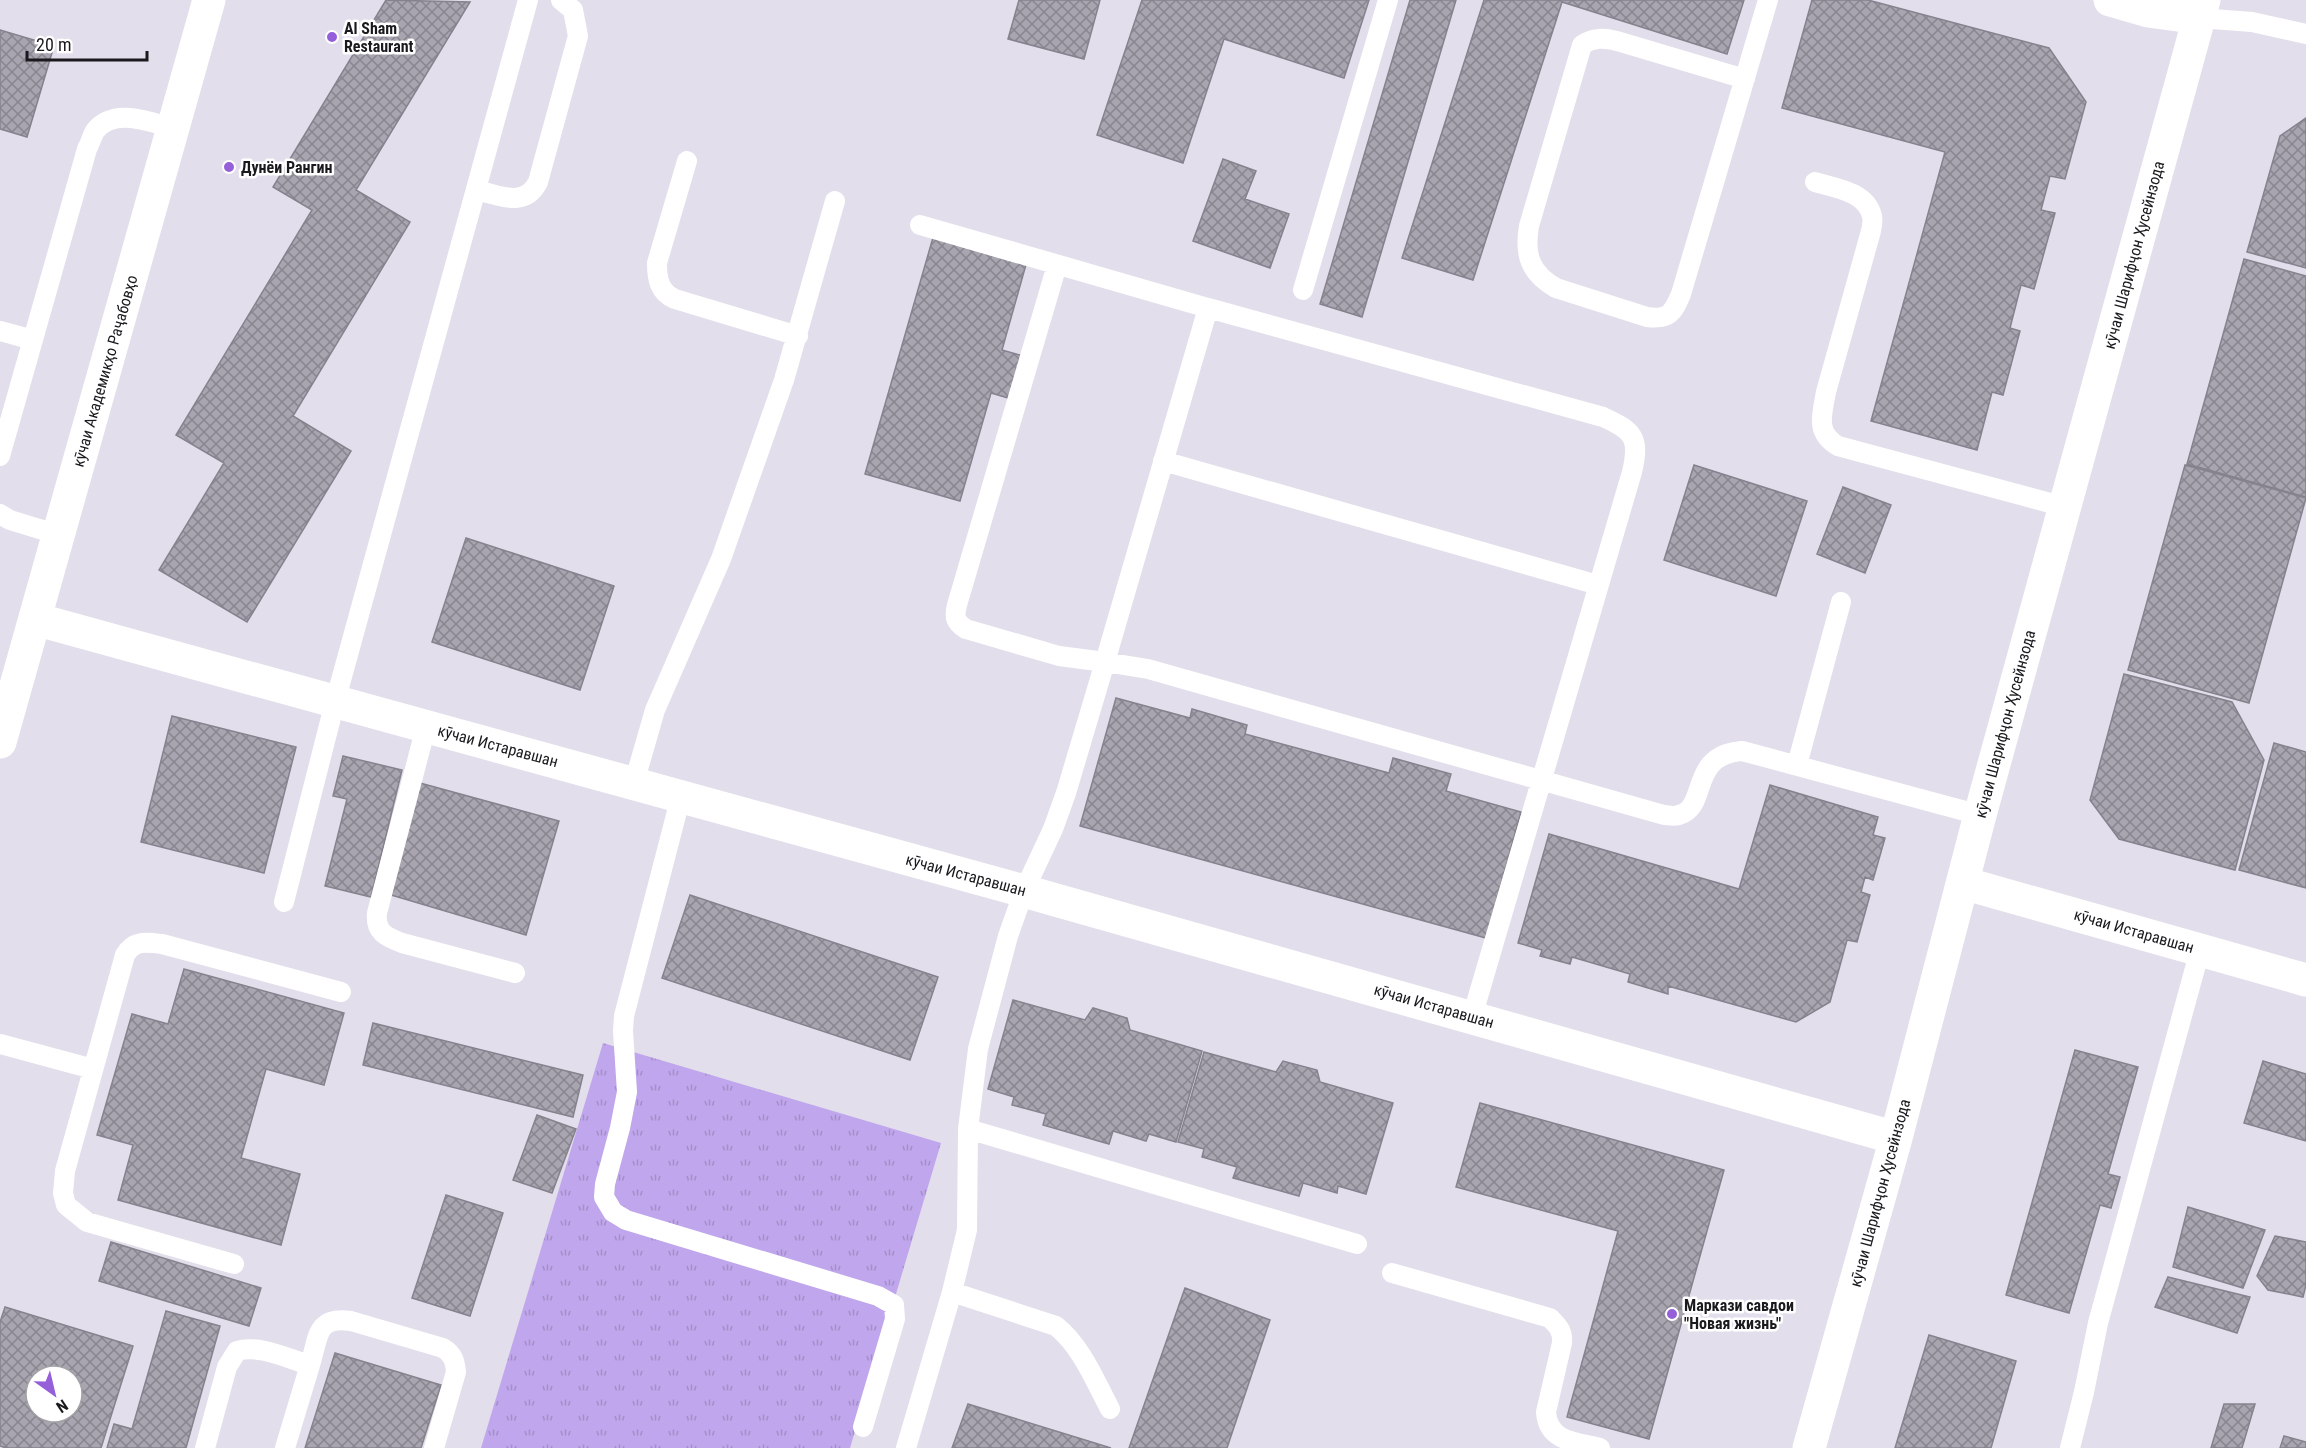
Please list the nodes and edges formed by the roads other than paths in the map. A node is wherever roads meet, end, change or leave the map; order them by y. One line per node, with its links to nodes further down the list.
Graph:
1 (209, 0): 10 (street, кӯчаи Академикҳо Раҷабовҳо)
2 (528, 0): 13 (lane)
3 (561, 0): 13 (lane)
4 (1388, 0): 17 (lane)
5 (1768, 0): 9 (lane)
6 (2110, 0): 7 (street)
7 (2201, 9): 8 (lane); 24 (street, кӯчаи Шарифҷон Ҳусейнзода)
8 (2306, 34)
9 (1744, 79): 9 (lane)
10 (173, 128): 21 (lane); 26 (street, кӯчаи Академикҳо Раҷабовҳо)
11 (687, 161): 20 (lane)
12 (1815, 182): 24 (lane)
13 (477, 190): 31 (lane)
14 (835, 201): 20 (lane)
15 (920, 225): 16 (lane)
16 (1057, 265): 18 (lane); 30 (lane)
17 (1303, 290)
18 (1208, 308): 23 (lane); 27 (lane)
19 (0, 331): 21 (lane)
20 (798, 336): 36 (lane)
21 (33, 340): 22 (lane)
22 (0, 456)
23 (1162, 461): 27 (lane); 30 (lane)
24 (2065, 507): 38 (street, кӯчаи Шарифҷон Ҳусейнзода)
25 (0, 514): 26 (lane)
26 (59, 535): 29 (street, кӯчаи Академикҳо Раҷабовҳо)
27 (1598, 585): 35 (lane)
28 (1841, 602): 34 (lane)
29 (34, 619): 31 (street, кӯчаи Истаравшан); 33 (street, кӯчаи Академикҳо Раҷабовҳо)
30 (1105, 662): 35 (lane); 40 (lane)
31 (336, 702): 32 (street, кӯчаи Истаравшан); 41 (lane)
32 (426, 726): 36 (street, кӯчаи Истаравшан); 43 (lane)
33 (0, 739)
34 (1797, 765): 35 (lane); 38 (lane)
35 (1540, 781): 46 (lane)
36 (634, 783): 37 (street, кӯчаи Истаравшан)
37 (681, 796): 40 (street, кӯчаи Истаравшан); 57 (lane)
38 (1980, 815): 39 (street, кӯчаи Шарифҷон Ҳусейнзода)
39 (1963, 882): 42 (street, кӯчаи Истаравшан); 50 (street, кӯчаи Шарифҷон Ҳусейнзода)
40 (1024, 891): 46 (street, кӯчаи Истаравшан); 49 (lane)
41 (284, 902)
42 (2200, 950): 44 (street, кӯчаи Истаравшан); 64 (lane)
43 (515, 973)
44 (2306, 980)
45 (340, 992): 48 (lane)
46 (1472, 1017): 50 (street, кӯчаи Истаравшан)
47 (0, 1044): 48 (lane)
48 (93, 1070): 52 (lane)
49 (968, 1129): 51 (lane); 54 (lane)
50 (1896, 1138): 63 (street, кӯчаи Шарифҷон Ҳусейнзода)
51 (1357, 1244)
52 (234, 1264)
53 (1392, 1273): 62 (lane)
54 (952, 1292): 56 (lane); 61 (lane)
55 (310, 1365): 58 (lane); 59 (lane); 60 (lane)
56 (1110, 1410)
57 (862, 1427)
58 (205, 1448)
59 (285, 1448)
60 (434, 1448)
61 (906, 1448)
62 (1600, 1448)
63 (1809, 1448)
64 (2070, 1448)

